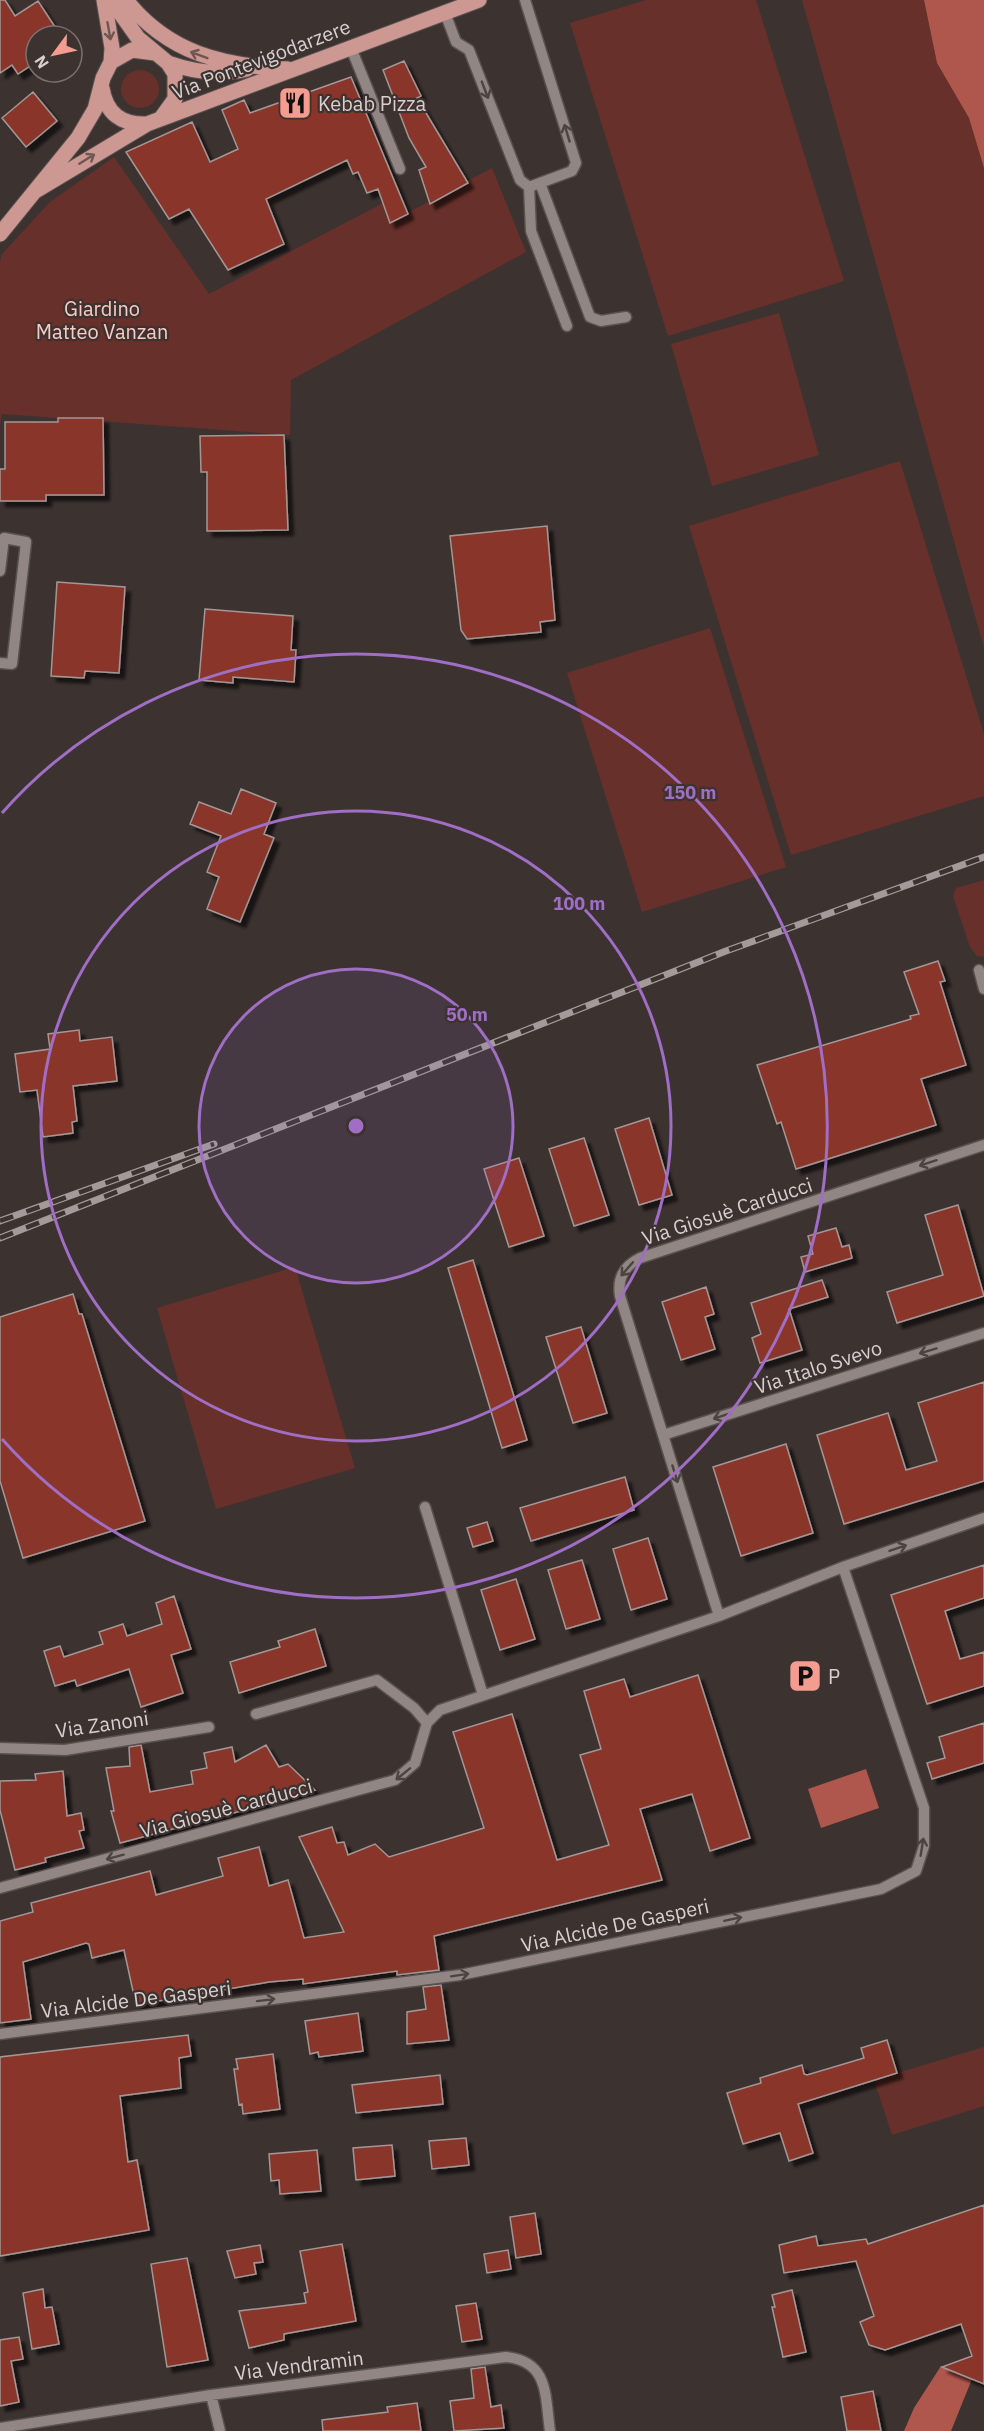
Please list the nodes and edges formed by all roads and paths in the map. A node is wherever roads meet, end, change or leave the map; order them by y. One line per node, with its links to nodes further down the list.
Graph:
1 (104, 0): 9 (main road, Via Pontevigodarzere, one-way to 9)
2 (111, 0): 8 (main road, Via Pontevigodarzere)
3 (126, 0): 11 (main road, one-way to 3)
4 (479, 0): 6 (main road, Via Pontevigodarzere)
5 (525, 0): 16 (street, one-way to 5)
6 (445, 13): 7 (main road, Via Pontevigodarzere); 17 (street, one-way to 17)
7 (351, 48): 12 (main road, Via Pontevigodarzere); 15 (street)
8 (155, 53): 9 (main road); 10 (main road, Via Pontevigodarzere)
9 (111, 62): 13 (main road, Via Pontevigodarzere)
10 (168, 63): 11 (main road, Via Pontevigodarzere); 14 (main road, Via Pontevigodarzere)
11 (256, 68): 12 (main road)
12 (291, 69): 14 (main road, Via Pontevigodarzere)
13 (102, 87): 14 (main road); 18 (main road, Via Pontevigodarzere)
14 (153, 122): 18 (main road, Via Pontevigodarzere, one-way to 14)
15 (400, 168)
16 (540, 183): 17 (street); 20 (street)
17 (529, 187): 21 (street)
18 (37, 190): 19 (main road, Via Pontevigodarzere)
19 (0, 234)
20 (626, 317)
21 (567, 326)
22 (0, 571): 23 (street)
23 (0, 663)
24 (979, 970): 25 (street)
25 (984, 989)
26 (984, 1145): 28 (street, Via Giosuè Carducci, one-way to 28)
27 (984, 1333): 28 (street, Via Italo Svevo, one-way to 28)
28 (663, 1435): 32 (street, Via Giosuè Carducci, one-way to 32)
29 (425, 1507): 33 (street)
30 (984, 1518): 31 (street, one-way to 30)
31 (843, 1567): 32 (street); 39 (street, Via Alcide De Gasperi, one-way to 31)
32 (719, 1616): 33 (street)
33 (483, 1695): 35 (street)
34 (256, 1714): 35 (street)
35 (427, 1723): 38 (street, Via Giosuè Carducci, one-way to 38)
36 (209, 1726): 37 (street, Via Zanoni)
37 (0, 1748)
38 (0, 1888)
39 (0, 2034)
40 (211, 2395): 41 (street, Via Vendramin); 42 (street); 43 (street, Via Vendramin)
41 (0, 2428)
42 (220, 2431)
43 (550, 2431)

